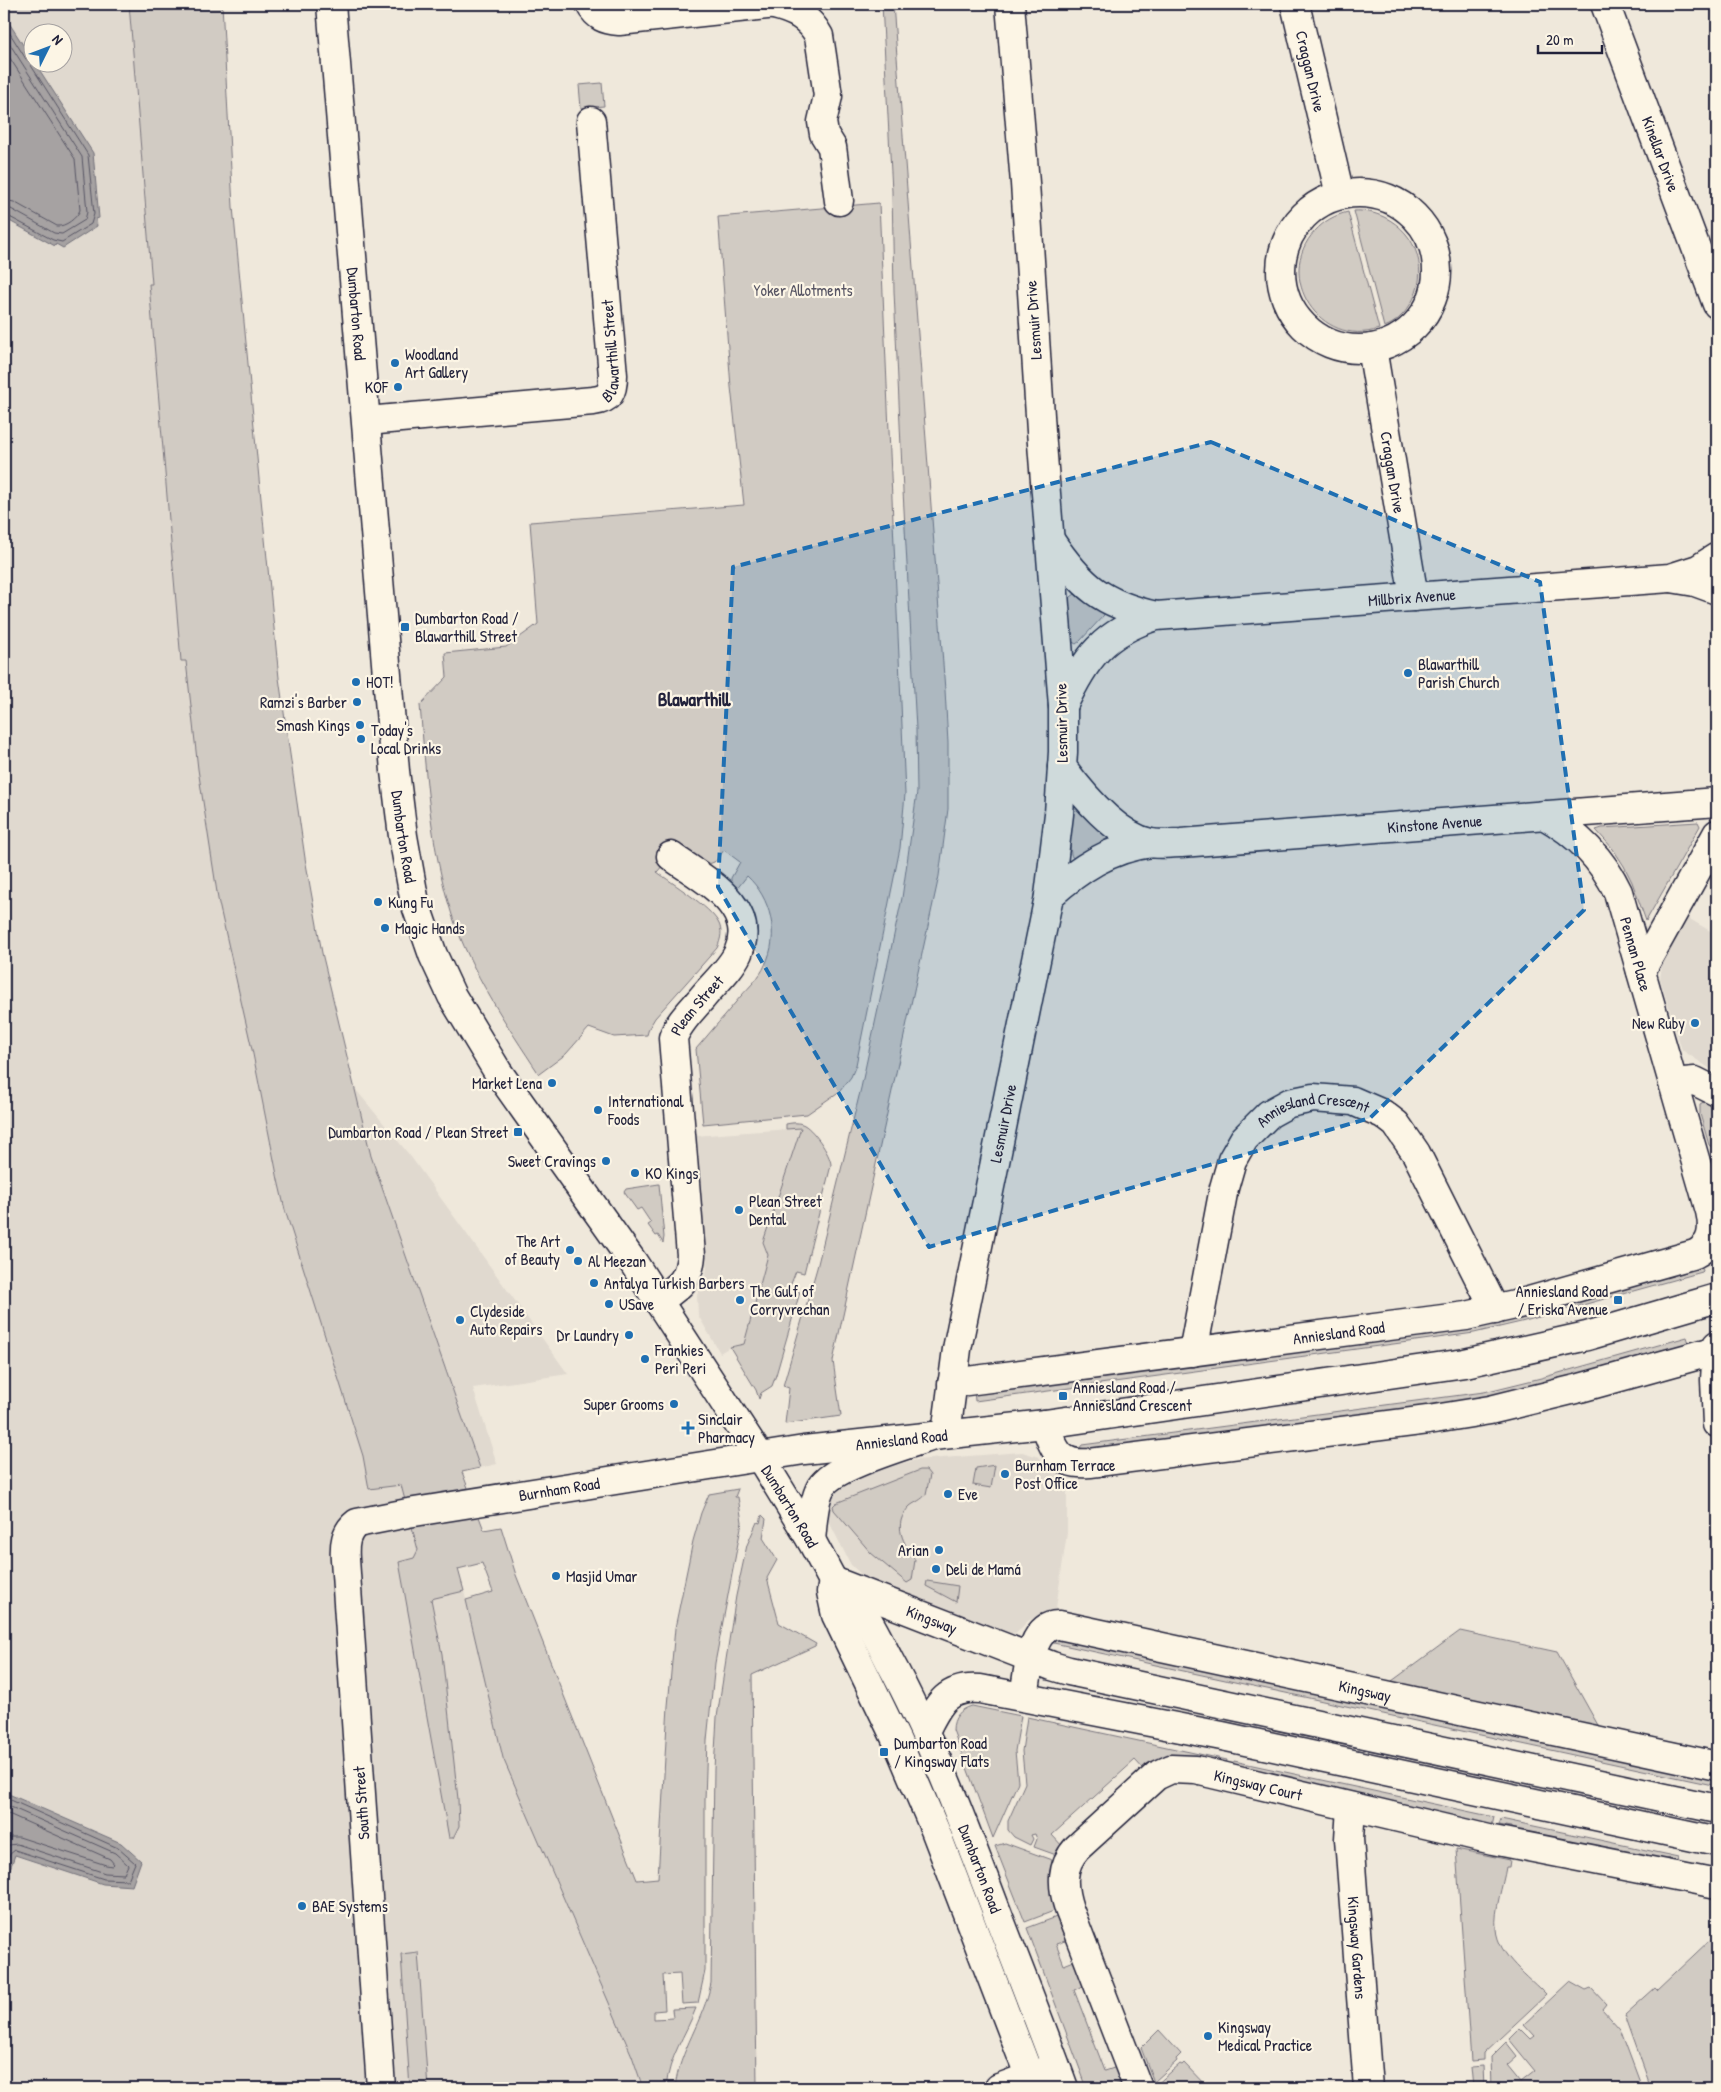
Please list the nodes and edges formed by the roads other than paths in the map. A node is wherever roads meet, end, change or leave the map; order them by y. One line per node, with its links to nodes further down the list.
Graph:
1 (330, 4): 12 (street, Dumbarton Road)
2 (775, 4): 6 (street); 9 (street)
3 (1010, 4): 13 (street, Lesmuir Drive)
4 (1295, 4): 8 (street, Craggan Drive)
5 (1605, 4): 10 (street, Kinellar Drive)
6 (595, 10)
7 (591, 121): 12 (street, Blawarthill Street)
8 (1340, 195): 11 (street); 11 (street)
9 (839, 201)
10 (1717, 304)
11 (1372, 348): 17 (street, Craggan Drive)
12 (367, 421): 33 (street, Dumbarton Road)
13 (1050, 540): 18 (street, Millbrix Avenue); 19 (street, Lesmuir Drive)
14 (1717, 558): 15 (street, Millbrix Avenue)
15 (1670, 578): 16 (street, Millbrix Avenue); 17 (street, Millbrix Avenue)
16 (1717, 590)
17 (1414, 596): 18 (street, Millbrix Avenue)
18 (1156, 616): 19 (street, Millbrix Avenue)
19 (1062, 706): 20 (street, Lesmuir Drive)
20 (1062, 767): 24 (street, Kinstone Avenue); 26 (street, Lesmuir Drive)
21 (1717, 802): 22 (street, Kinstone Avenue)
22 (1544, 815): 24 (street, Kinstone Avenue); 27 (street, Pennan Place)
23 (1717, 834): 27 (street)
24 (1151, 843): 26 (street, Kinstone Avenue)
25 (671, 856): 33 (street, Plean Street)
26 (1049, 896): 38 (street, Lesmuir Drive)
27 (1641, 971): 28 (street, Pennan Place)
28 (1673, 1083): 29 (street); 30 (street, Pennan Place)
29 (1717, 1092)
30 (1708, 1173): 31 (street, Pennan Place)
31 (1711, 1236): 34 (street, Anniesland Road)
32 (1717, 1298): 39 (street, Anniesland Road)
33 (658, 1301): 42 (street, Dumbarton Road)
34 (1495, 1310): 37 (street, Anniesland Road); 37 (street, Anniesland Crescent)
35 (1717, 1345): 36 (street)
36 (1717, 1350): 39 (street); 40 (street)
37 (1193, 1352): 38 (street, Anniesland Road)
38 (952, 1383): 41 (street, Lesmuir Drive)
39 (1045, 1424): 41 (street, Anniesland Road)
40 (1717, 1424)
41 (940, 1435): 42 (street, Anniesland Road); 44 (street)
42 (760, 1456): 43 (street, Burnham Road); 44 (street, Dumbarton Road)
43 (357, 1523): 56 (street, South Street)
44 (811, 1540): 45 (street, Dumbarton Road)
45 (833, 1581): 46 (street, Kingsway); 48 (street, Dumbarton Road); 55 (street, Dumbarton Road)
46 (1031, 1657): 47 (street, Kingsway); 49 (street, Kingsway); 51 (street, Kingsway)
47 (1024, 1697): 48 (street); 52 (street)
48 (924, 1731): 54 (street, Dumbarton Road)
49 (1717, 1766)
50 (1351, 1807): 53 (street, Kingsway Court); 58 (street, Kingsway Court); 59 (street, Kingsway Gardens)
51 (1717, 1809)
52 (1717, 1842)
53 (1717, 1884)
54 (1060, 2078): 55 (street)
55 (1032, 2082): 57 (street)
56 (382, 2088)
57 (999, 2088)
58 (1138, 2088)
59 (1368, 2088)

